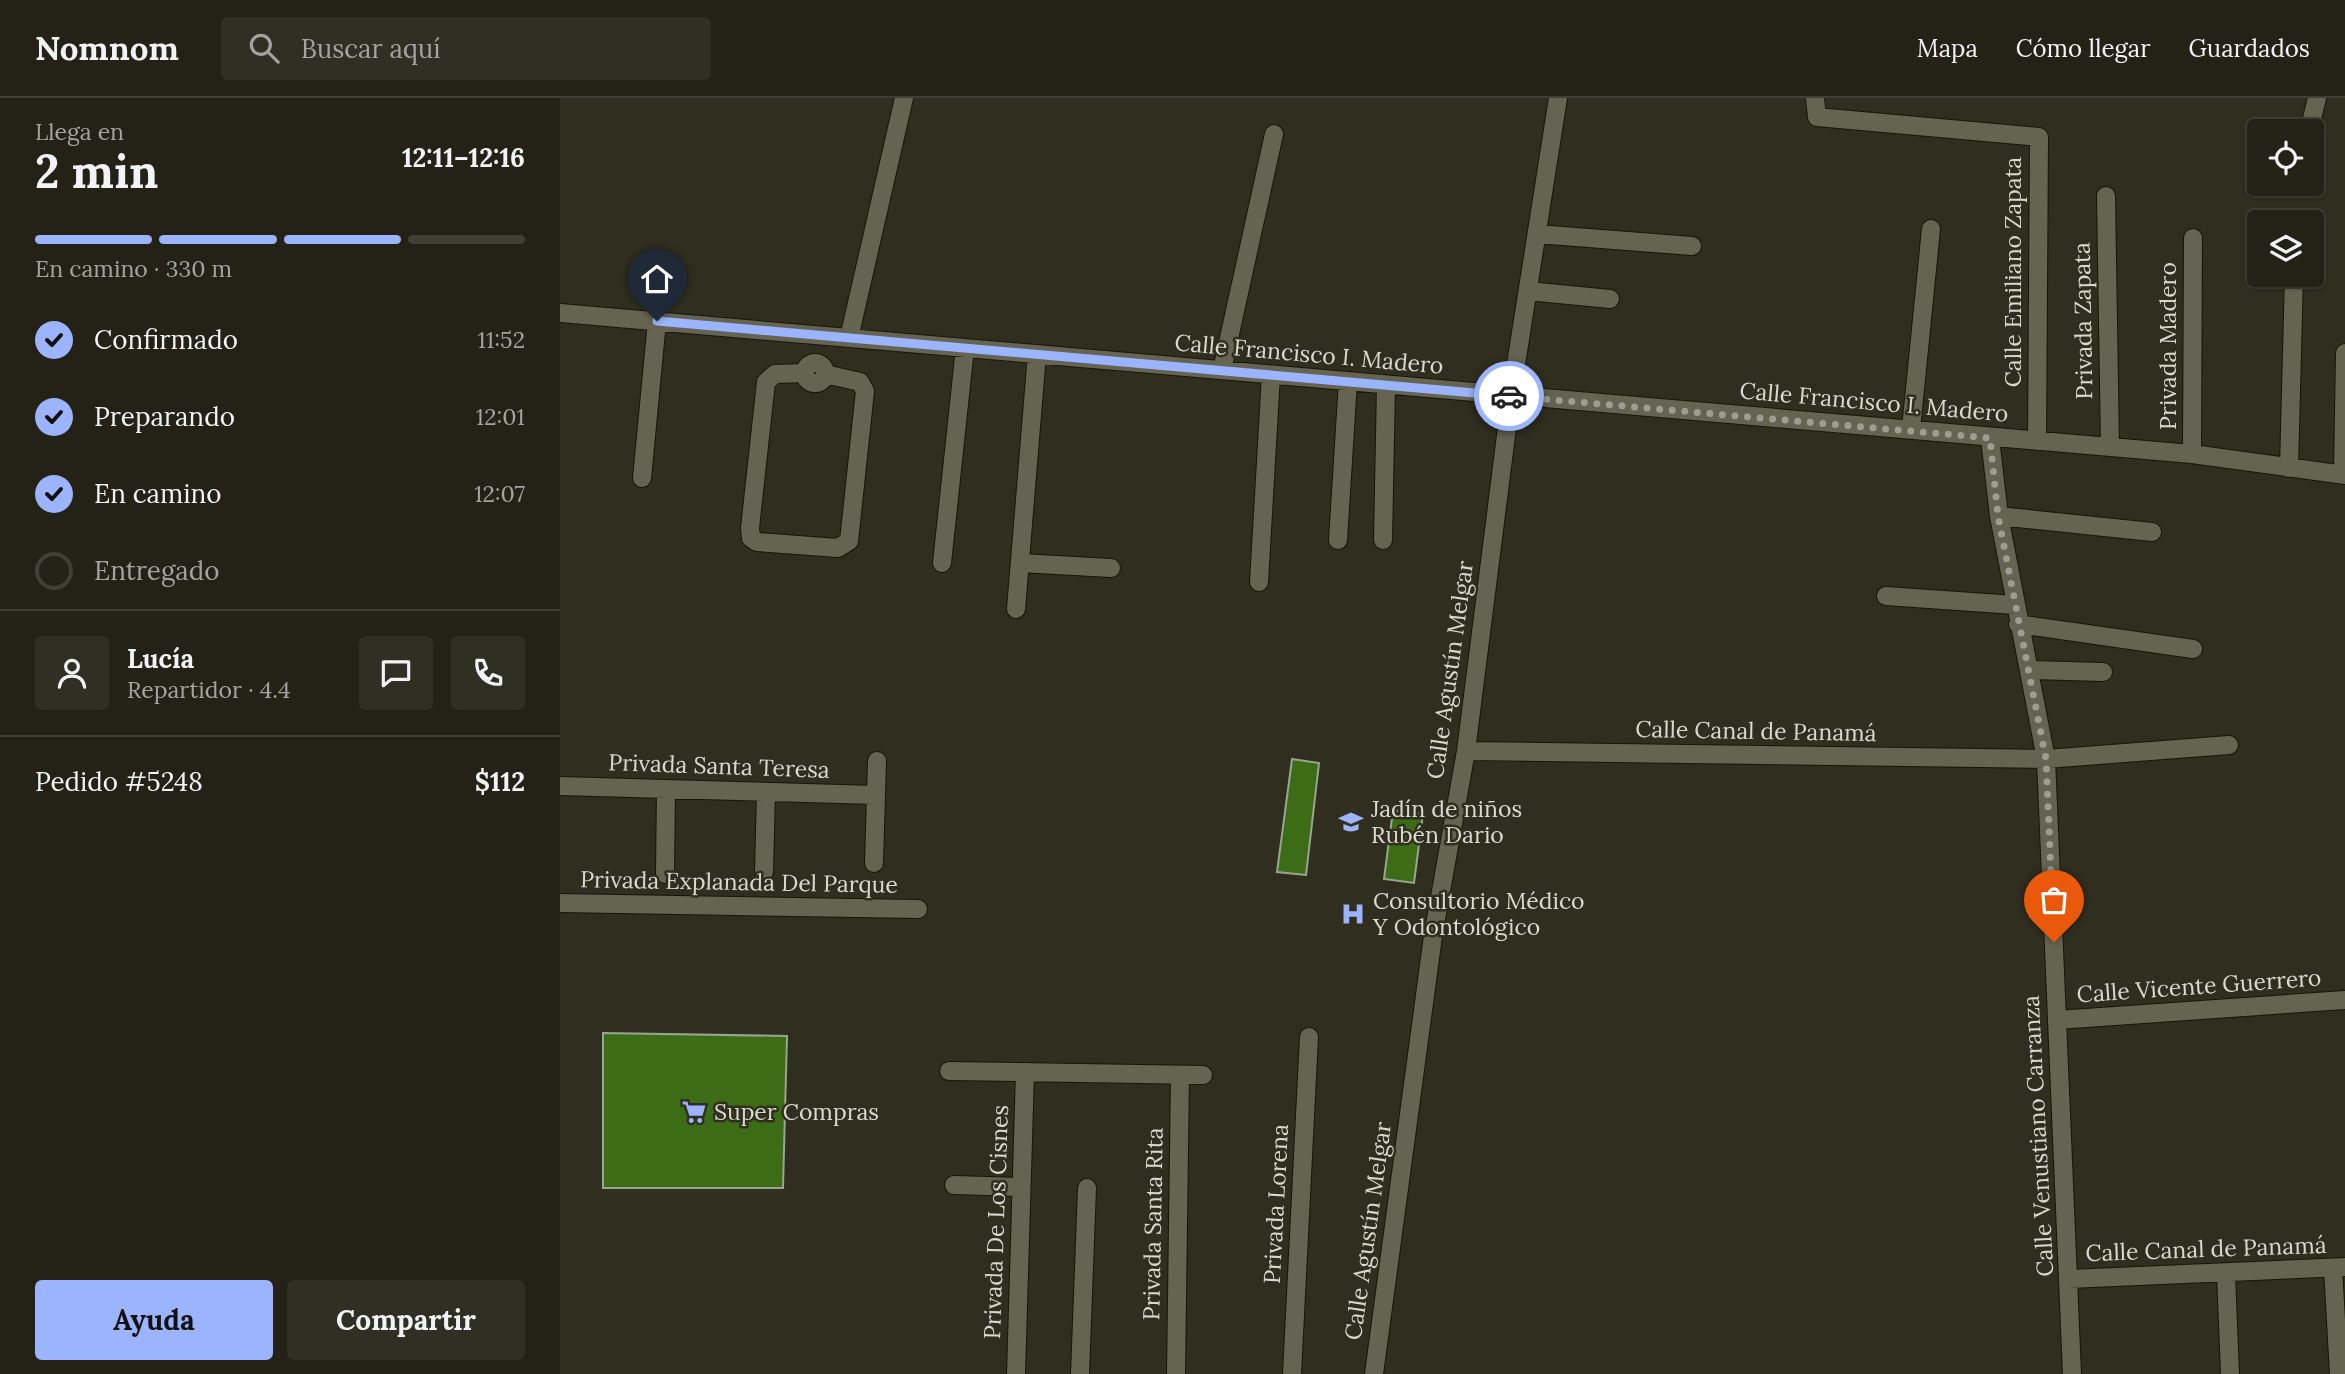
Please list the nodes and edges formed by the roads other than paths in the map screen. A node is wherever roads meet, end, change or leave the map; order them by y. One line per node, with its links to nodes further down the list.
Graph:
1 (904, 98): 18 (street)
2 (1558, 98): 9 (street, Calle Agustín Melgar)
3 (1815, 98): 30 (street, Calle Emiliano Zapata)
4 (2317, 98): 5 (street)
5 (2312, 119)
6 (1274, 134): 23 (street)
7 (2106, 196): 31 (street, Privada Zapata)
8 (1931, 229): 28 (street)
9 (1537, 234): 11 (street); 13 (street, Calle Agustín Melgar)
10 (2193, 238): 32 (street, Privada Madero)
11 (1692, 246)
12 (2294, 287): 33 (street)
13 (1528, 291): 14 (street); 27 (street, Calle Agustín Melgar)
14 (1610, 299)
15 (560, 313): 16 (street, Calle Francisco I. Madero)
16 (657, 321): 17 (street, Calle Francisco I. Madero); 35 (street)
17 (822, 335): 18 (street, Calle Francisco I. Madero); 22 (street)
18 (849, 338): 19 (street, Calle Francisco I. Madero)
19 (965, 348): 21 (street, Calle Francisco I. Madero); 40 (street)
20 (2345, 353): 34 (street)
21 (1037, 354): 23 (street, Calle Francisco I. Madero); 41 (street)
22 (815, 370): 22 (street)
23 (1222, 370): 24 (street, Calle Francisco I. Madero)
24 (1271, 375): 25 (street, Calle Francisco I. Madero); 43 (street)
25 (1348, 381): 26 (street, Calle Francisco I. Madero); 38 (street)
26 (1386, 385): 27 (street, Calle Francisco I. Madero); 39 (street)
27 (1511, 396): 28 (street, Calle Francisco I. Madero); 52 (street, Calle Agustín Melgar)
28 (1911, 429): 29 (street, Calle Francisco I. Madero)
29 (1990, 438): 30 (street, Calle Francisco I. Madero); 36 (street, Calle Venustiano Carranza)
30 (2037, 441): 31 (street, Calle Francisco I. Madero)
31 (2110, 446): 32 (street, Calle Francisco I. Madero)
32 (2192, 454): 33 (street, Calle Francisco I. Madero)
33 (2289, 468): 34 (street, Calle Francisco I. Madero)
34 (2344, 475)
35 (642, 478)
36 (1998, 516): 37 (street); 45 (street, Calle Venustiano Carranza)
37 (2152, 532)
38 (1338, 540)
39 (1383, 540)
40 (942, 563)
41 (1020, 563): 42 (street); 46 (street)
42 (1111, 568)
43 (1259, 582)
44 (1886, 596): 45 (street)
45 (2015, 605): 47 (street, Calle Venustiano Carranza)
46 (1016, 609)
47 (2018, 624): 48 (street); 49 (street, Calle Venustiano Carranza)
48 (2193, 649)
49 (2029, 670): 50 (street); 53 (street, Calle Venustiano Carranza)
50 (2103, 672)
51 (2228, 745): 53 (street, Calle Canal de Panamá)
52 (1466, 751): 53 (street, Calle Canal de Panamá); 81 (street, Calle Agustín Melgar)
53 (2046, 759): 65 (street, Calle Venustiano Carranza)
54 (877, 761): 58 (street)
55 (560, 786): 56 (street, Privada Santa Teresa)
56 (666, 789): 57 (street, Privada Santa Teresa); 61 (street)
57 (766, 792): 58 (street, Privada Santa Teresa); 60 (street)
58 (876, 795): 59 (street)
59 (874, 863)
60 (764, 872)
61 (665, 874)
62 (560, 903): 63 (street, Privada Explanada Del Parque)
63 (918, 909)
64 (2345, 1000): 65 (street, Calle Vicente Guerrero)
65 (2057, 1020): 76 (street, Calle Venustiano Carranza)
66 (1309, 1037): 80 (street, Privada Lorena)
67 (949, 1071): 68 (street)
68 (1025, 1072): 69 (street); 72 (street, Privada De Los Cisnes)
69 (1180, 1075): 70 (street); 79 (street, Privada Santa Rita)
70 (1203, 1075)
71 (954, 1185): 72 (street)
72 (1021, 1187): 77 (street, Privada De Los Cisnes)
73 (1087, 1188): 78 (street)
74 (2339, 1268): 75 (street, Calle Canal de Panamá); 84 (street)
75 (2226, 1274): 76 (street, Calle Canal de Panamá); 83 (street)
76 (2069, 1279): 82 (street, Calle Venustiano Carranza)
77 (1016, 1374)
78 (1080, 1374)
79 (1176, 1374)
80 (1292, 1374)
81 (1374, 1374)
82 (2072, 1374)
83 (2230, 1374)
84 (2339, 1374)

